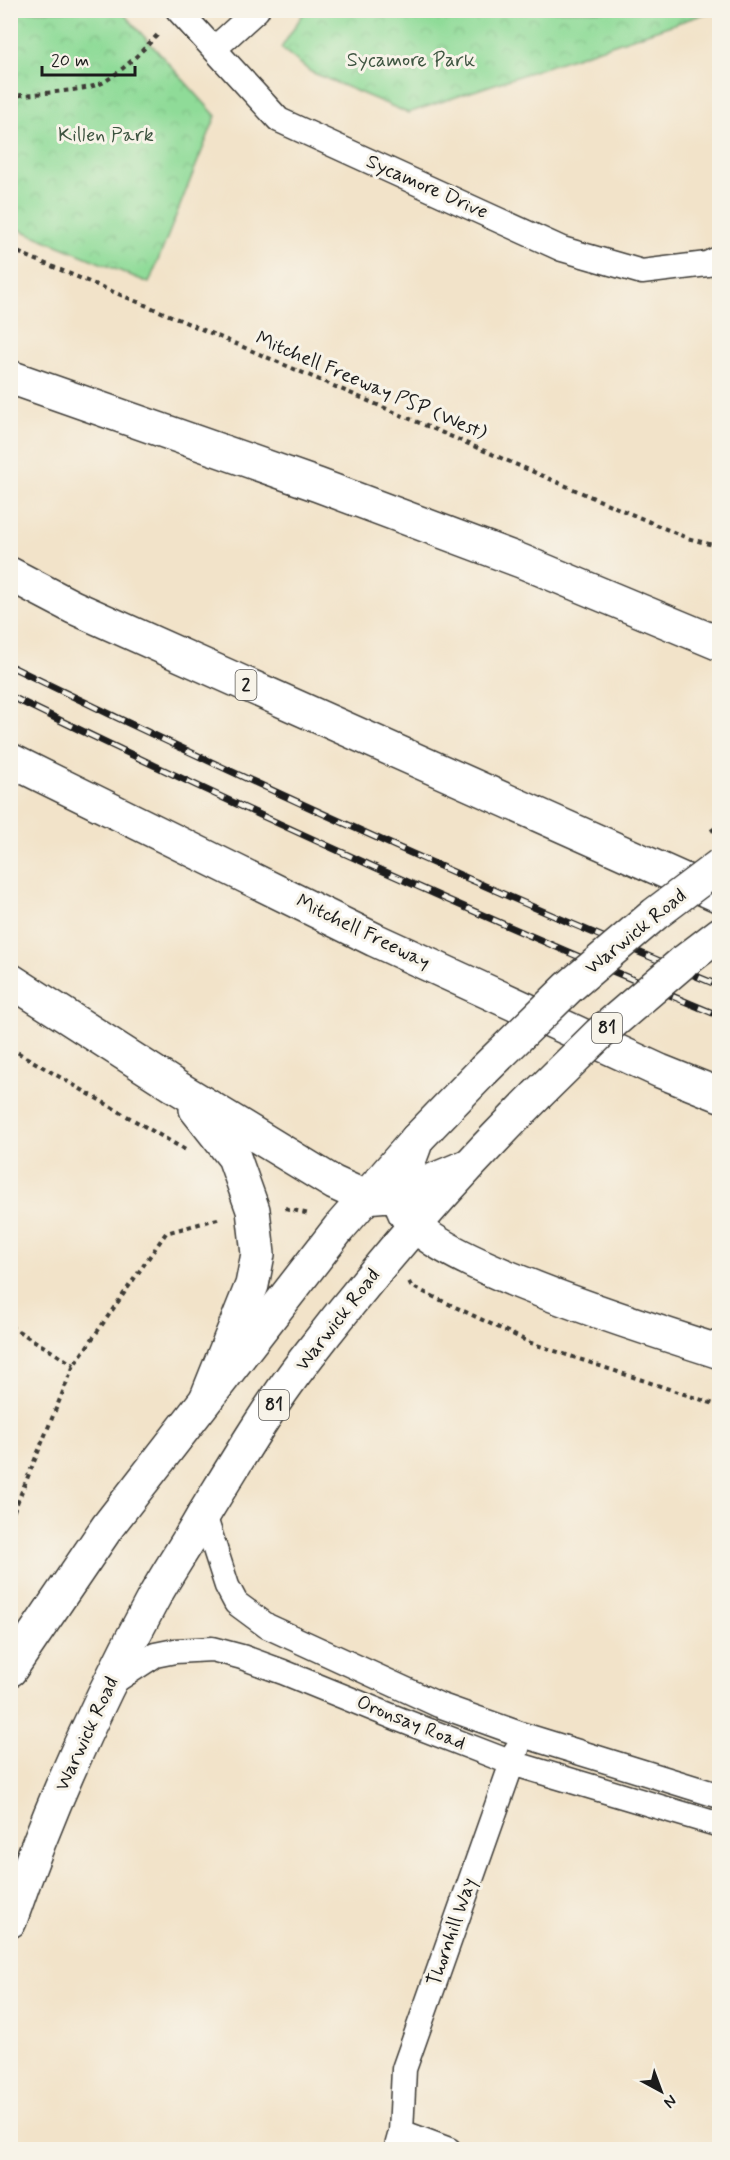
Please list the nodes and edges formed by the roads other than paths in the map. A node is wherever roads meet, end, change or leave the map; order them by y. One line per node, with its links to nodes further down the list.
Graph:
1 (257, 10): 3 (street)
2 (179, 11): 3 (street, Sycamore Drive)
3 (214, 49): 4 (street, Sycamore Drive)
4 (720, 258)
5 (10, 377): 7 (main road)
6 (10, 574): 10 (main road, 2)
7 (719, 644)
8 (10, 760): 14 (main road, Mitchell Freeway)
9 (720, 865): 15 (main road, Warwick Road, bridge)
10 (720, 896)
11 (720, 934): 16 (main road, Warwick Road / 81, bridge)
12 (10, 980): 13 (main road)
13 (175, 1086): 18 (main road); 21 (main road)
14 (720, 1095)
15 (417, 1139): 17 (main road); 18 (main road, Warwick Road)
16 (467, 1166): 17 (main road); 19 (main road, Warwick Road / 81)
17 (400, 1194): 18 (main road); 19 (main road)
18 (365, 1197): 21 (main road, Warwick Road)
19 (414, 1226): 20 (main road); 22 (main road, Warwick Road / 81)
20 (720, 1352)
21 (207, 1397): 23 (main road, Warwick Road)
22 (204, 1515): 24 (main road, Warwick Road / 81); 25 (street, Oronsay Road)
23 (10, 1670)
24 (110, 1685): 26 (street, Oronsay Road); 29 (main road, Warwick Road / 81)
25 (523, 1735): 26 (street, Thornhill Way); 27 (street, Oronsay Road)
26 (512, 1763): 28 (street, Oronsay Road); 30 (street, Thornhill Way)
27 (720, 1796)
28 (720, 1826)
29 (13, 1906)
30 (398, 2141): 31 (street, Thornhill Way)
31 (449, 2150)

